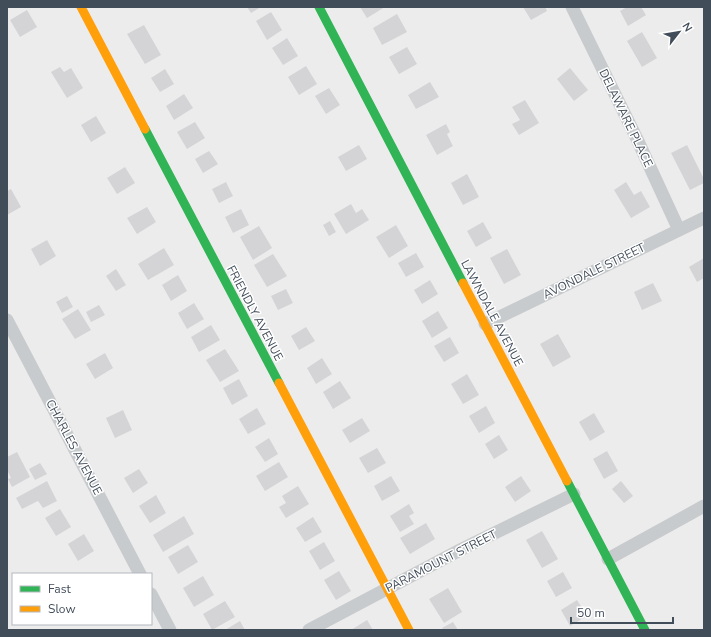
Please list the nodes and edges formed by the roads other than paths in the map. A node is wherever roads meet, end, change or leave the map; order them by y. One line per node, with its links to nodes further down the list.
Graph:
1 (80, 7): 12 (street, FRIENDLY AVENUE)
2 (319, 7): 7 (street, LAWNDALE AVENUE)
3 (572, 7): 5 (street, DELAWARE PLACE)
4 (704, 218): 5 (street, AVONDALE STREET)
5 (679, 230): 7 (street, AVONDALE STREET)
6 (7, 320): 11 (street, CHARLES AVENUE)
7 (485, 324): 8 (street, LAWNDALE AVENUE)
8 (574, 494): 10 (street, LAWNDALE AVENUE); 12 (street, PARAMOUNT STREET)
9 (704, 506): 10 (street)
10 (608, 559): 17 (street, LAWNDALE AVENUE)
11 (139, 573)
12 (387, 589): 15 (street, PARAMOUNT STREET); 16 (street, FRIENDLY AVENUE)
13 (152, 596): 14 (street)
14 (170, 630)
15 (309, 630)
16 (408, 630)
17 (645, 630)

